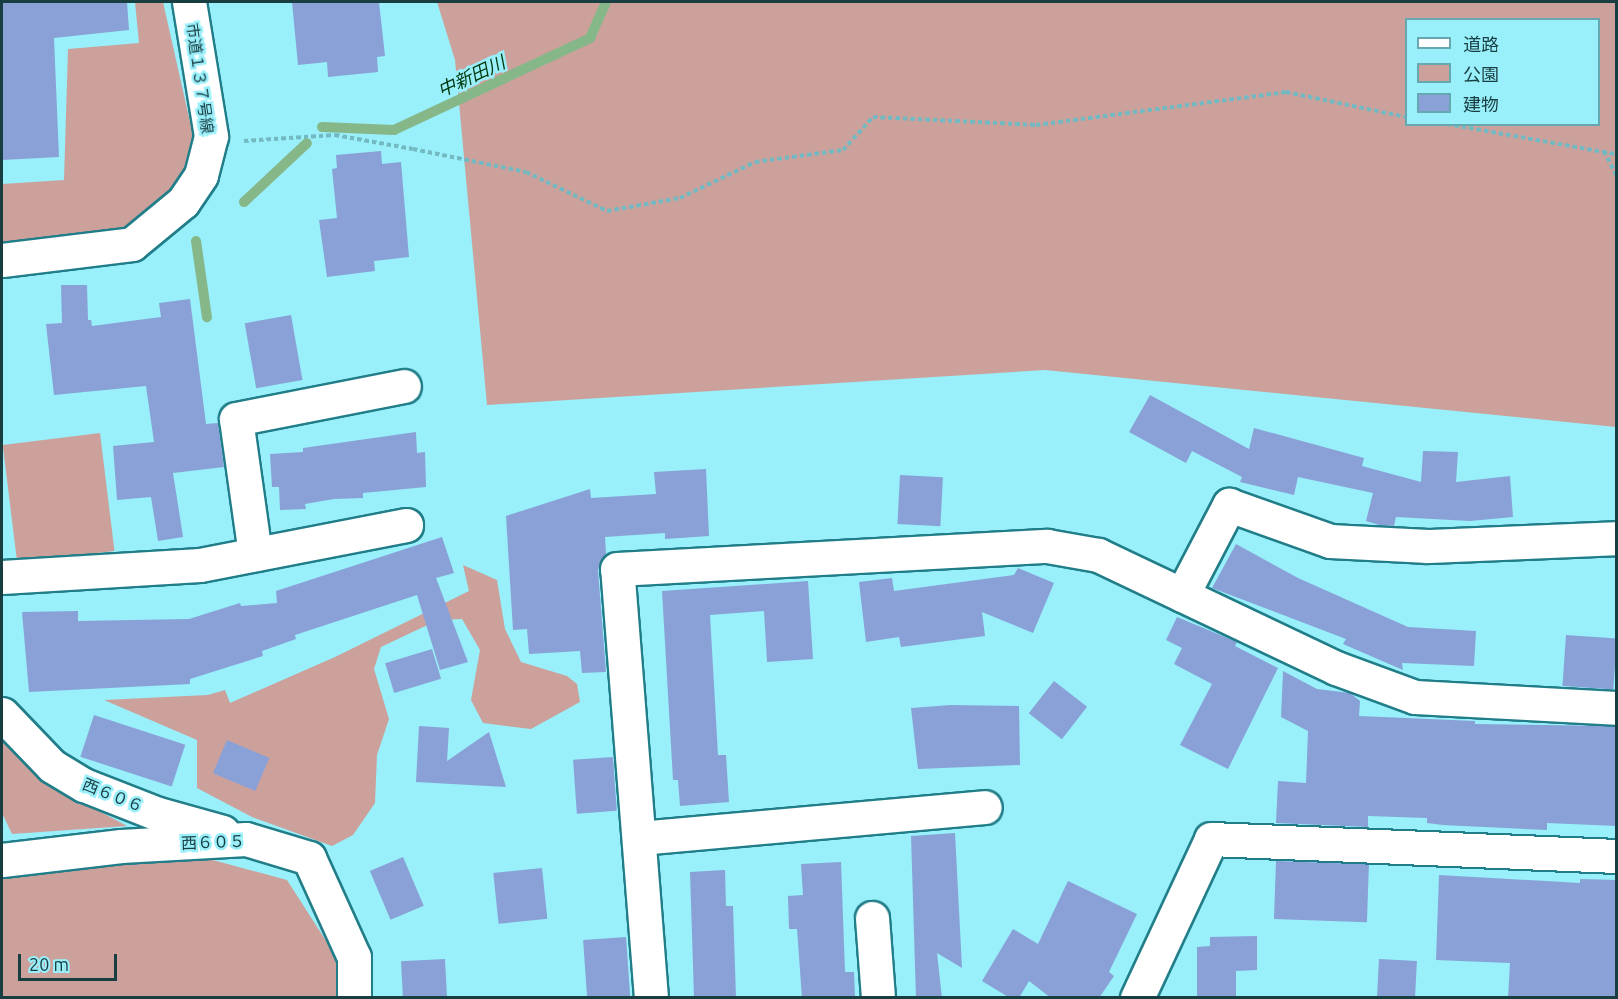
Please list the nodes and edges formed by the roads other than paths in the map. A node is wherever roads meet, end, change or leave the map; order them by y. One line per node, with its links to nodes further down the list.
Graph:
1 (189, 2): 2 (street, 市道１３７号線)
2 (2, 260)
3 (404, 386): 6 (street)
4 (406, 525): 6 (street)
5 (1617, 538): 8 (street)
6 (255, 554): 7 (street)
7 (2, 577)
8 (1182, 595): 9 (street); 12 (street)
9 (1617, 708)
10 (2, 714): 13 (street, 西６０６)
11 (985, 807): 12 (street)
12 (639, 838): 18 (street)
13 (246, 839): 15 (street, 西６０５); 17 (street, 西６０５)
14 (1617, 856): 20 (street)
15 (2, 860)
16 (872, 918): 19 (street)
17 (354, 998)
18 (651, 998)
19 (878, 998)
20 (1137, 998)

